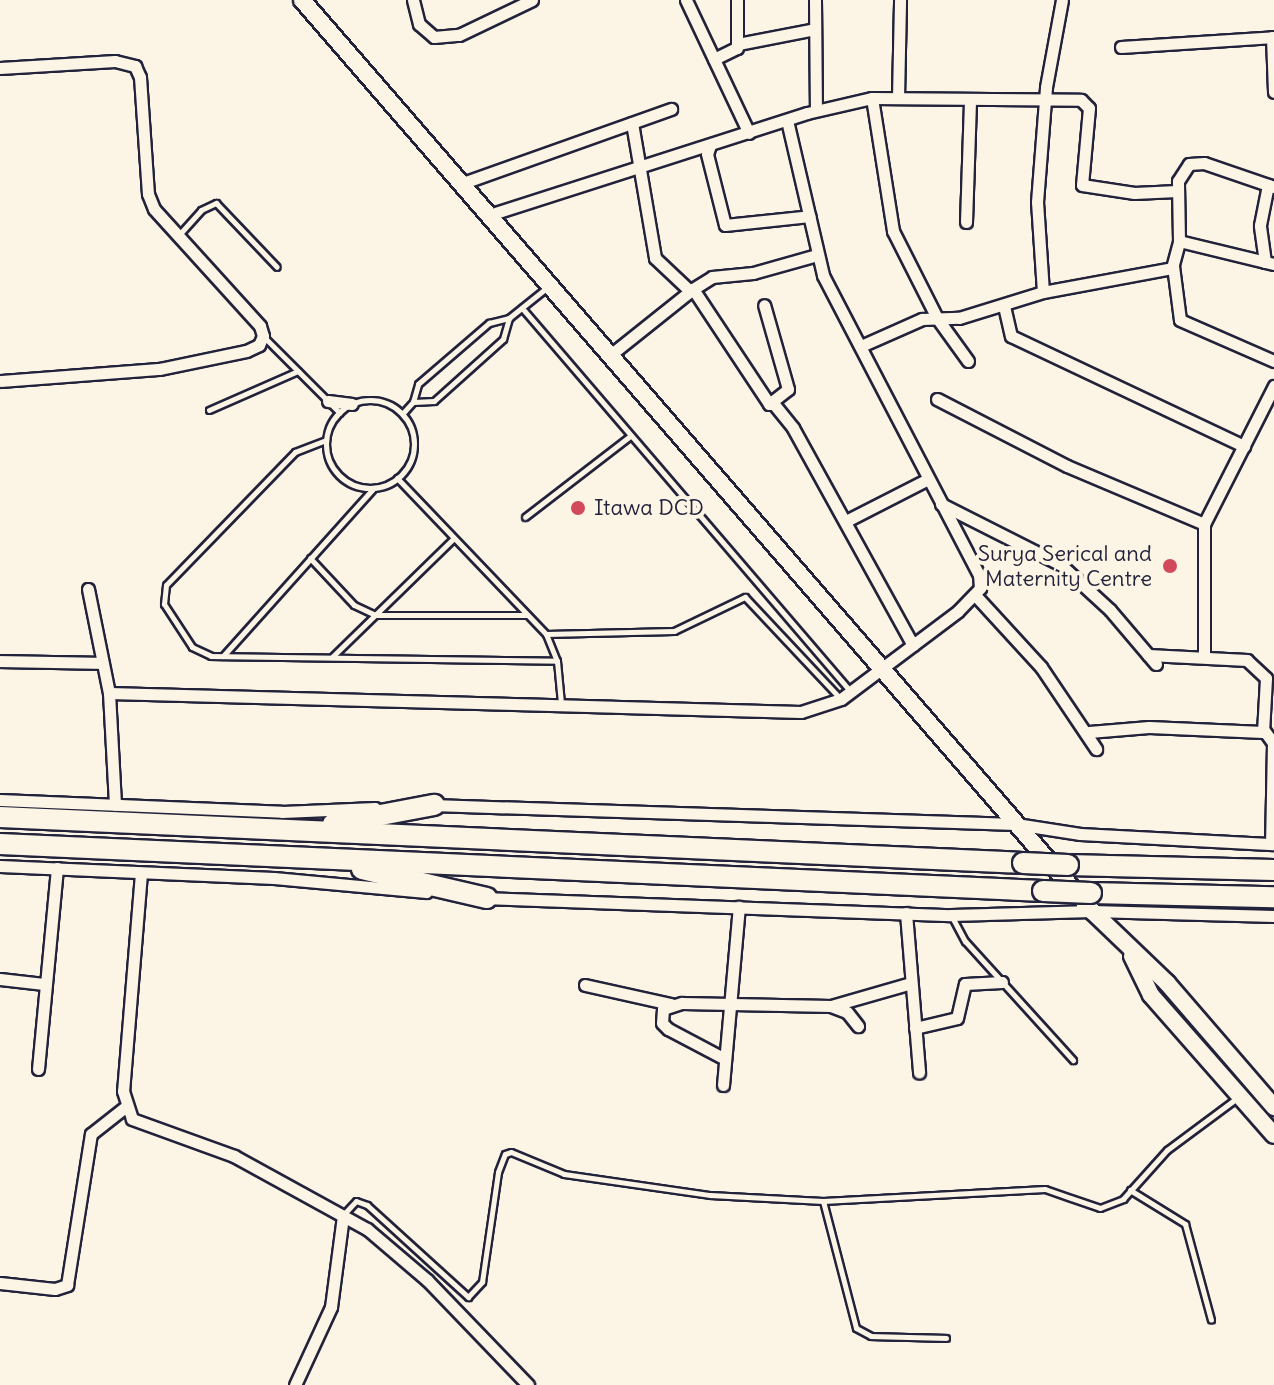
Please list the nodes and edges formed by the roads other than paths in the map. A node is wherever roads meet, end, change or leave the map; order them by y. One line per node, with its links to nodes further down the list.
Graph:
1 (302, 0): 27 (main road)
2 (413, 0): 3 (street)
3 (532, 0)
4 (686, 0): 13 (street)
5 (737, 0): 11 (street)
6 (815, 0): 9 (street)
7 (900, 0): 17 (street)
8 (1062, 0): 19 (street)
9 (815, 29): 11 (street); 21 (street)
10 (1273, 37): 12 (street); 15 (street)
11 (738, 44): 13 (street)
12 (1121, 47)
13 (714, 59): 24 (street)
14 (0, 68): 33 (street)
15 (1274, 92)
16 (872, 98): 17 (street); 21 (street); 46 (street)
17 (898, 98): 18 (street)
18 (970, 101): 19 (street); 32 (street)
19 (1047, 101): 29 (street); 41 (street)
20 (671, 109): 23 (street)
21 (816, 110): 22 (street)
22 (787, 120): 24 (street); 31 (street)
23 (632, 123): 26 (street); 27 (street)
24 (749, 133): 25 (street)
25 (710, 145): 26 (street); 31 (street)
26 (639, 166): 30 (street); 40 (street)
27 (463, 183): 30 (main road)
28 (1271, 186): 29 (street); 36 (street)
29 (1177, 191): 34 (street)
30 (489, 215): 39 (main road)
31 (810, 216): 35 (street)
32 (966, 222)
33 (177, 238): 38 (lane); 47 (street)
34 (1179, 241): 36 (street); 37 (street)
35 (817, 255): 40 (street); 48 (street)
36 (1270, 263)
37 (1173, 266): 41 (street); 51 (street)
38 (277, 267)
39 (549, 286): 44 (lane); 49 (main road)
40 (691, 290): 49 (street); 58 (street)
41 (1043, 292): 43 (street)
42 (764, 305): 58 (street)
43 (1004, 306): 46 (street); 65 (street)
44 (522, 308): 45 (lane); 63 (lane)
45 (509, 318): 57 (lane); 57 (lane)
46 (937, 318): 48 (street); 50 (street)
47 (263, 336): 52 (lane); 53 (street)
48 (861, 346): 67 (street)
49 (609, 356): 87 (main road)
50 (968, 361)
51 (1274, 361)
52 (298, 371): 56 (lane); 60 (lane)
53 (0, 381)
54 (1274, 386): 65 (street)
55 (937, 399): 72 (street)
56 (328, 401): 59 (street); 61 (lane)
57 (413, 402): 62 (lane)
58 (773, 403): 71 (street)
59 (352, 404): 61 (lane); 62 (lane)
60 (209, 410)
61 (340, 413): 64 (lane)
62 (403, 413): 66 (lane)
63 (629, 437): 70 (lane); 89 (lane)
64 (326, 440): 68 (lane); 81 (lane)
65 (1244, 446): 72 (street)
66 (397, 478): 68 (lane); 73 (lane)
67 (928, 479): 69 (street); 71 (street)
68 (373, 488): 74 (lane)
69 (940, 504): 76 (street); 83 (street)
70 (525, 517)
71 (846, 521): 80 (street)
72 (1204, 524): 83 (street)
73 (454, 538): 77 (lane); 78 (lane)
74 (310, 558): 77 (lane); 81 (lane)
75 (88, 589): 86 (street)
76 (975, 595): 80 (street); 92 (street)
77 (375, 615): 78 (lane); 82 (lane)
78 (527, 615): 79 (lane)
79 (546, 634): 85 (lane); 89 (lane)
80 (913, 645): 87 (street)
81 (223, 656): 82 (lane)
82 (332, 657): 85 (lane)
83 (1204, 657): 91 (street)
84 (0, 661): 86 (street)
85 (557, 661): 90 (lane)
86 (102, 663): 88 (street)
87 (884, 669): 89 (street); 98 (main road)
88 (109, 693): 90 (street); 95 (street)
89 (846, 696): 90 (street)
90 (562, 707)
91 (1263, 729): 92 (street); 101 (street)
92 (1089, 732): 93 (street)
93 (1096, 749)
94 (0, 800): 95 (street)
95 (115, 805): 96 (street)
96 (434, 805): 98 (street); 99 (highway)
97 (0, 817): 99 (highway)
98 (1016, 824): 101 (street); 109 (main road)
99 (294, 832): 105 (highway, bridge)
100 (0, 844): 102 (highway)
101 (1273, 844)
102 (318, 859): 108 (highway); 109 (highway, bridge)
103 (0, 866): 104 (street)
104 (57, 868): 106 (street); 118 (street)
105 (1274, 870)
106 (141, 873): 108 (street); 132 (street)
107 (1274, 897): 109 (highway)
108 (487, 898): 110 (street)
109 (1091, 902): 112 (street); 113 (street); 114 (main road)
110 (739, 907): 111 (street); 120 (street)
111 (906, 913): 112 (street); 117 (street)
112 (951, 915): 116 (lane)
113 (1274, 916)
114 (1130, 951): 130 (main road); 131 (main road)
115 (0, 979): 118 (street)
116 (1002, 982): 124 (street); 126 (lane)
117 (911, 983): 122 (street); 124 (street)
118 (44, 984): 127 (street)
119 (585, 985): 121 (street)
120 (729, 1003): 121 (street); 122 (street); 125 (street)
121 (671, 1004): 125 (street)
122 (831, 1006): 123 (street)
123 (858, 1026)
124 (915, 1028): 128 (street)
125 (725, 1059): 129 (street)
126 (1073, 1060)
127 (38, 1069)
128 (919, 1072)
129 (723, 1085)
130 (1240, 1096): 133 (main road); 134 (lane)
131 (1274, 1107)
132 (124, 1108): 136 (street); 137 (street)
133 (1274, 1135)
134 (1130, 1190): 135 (lane); 138 (lane)
135 (823, 1201): 136 (lane); 139 (lane)
136 (344, 1214): 140 (street); 141 (street)
137 (0, 1283)
138 (1211, 1320)
139 (946, 1338)
140 (295, 1385)
141 (528, 1385)

